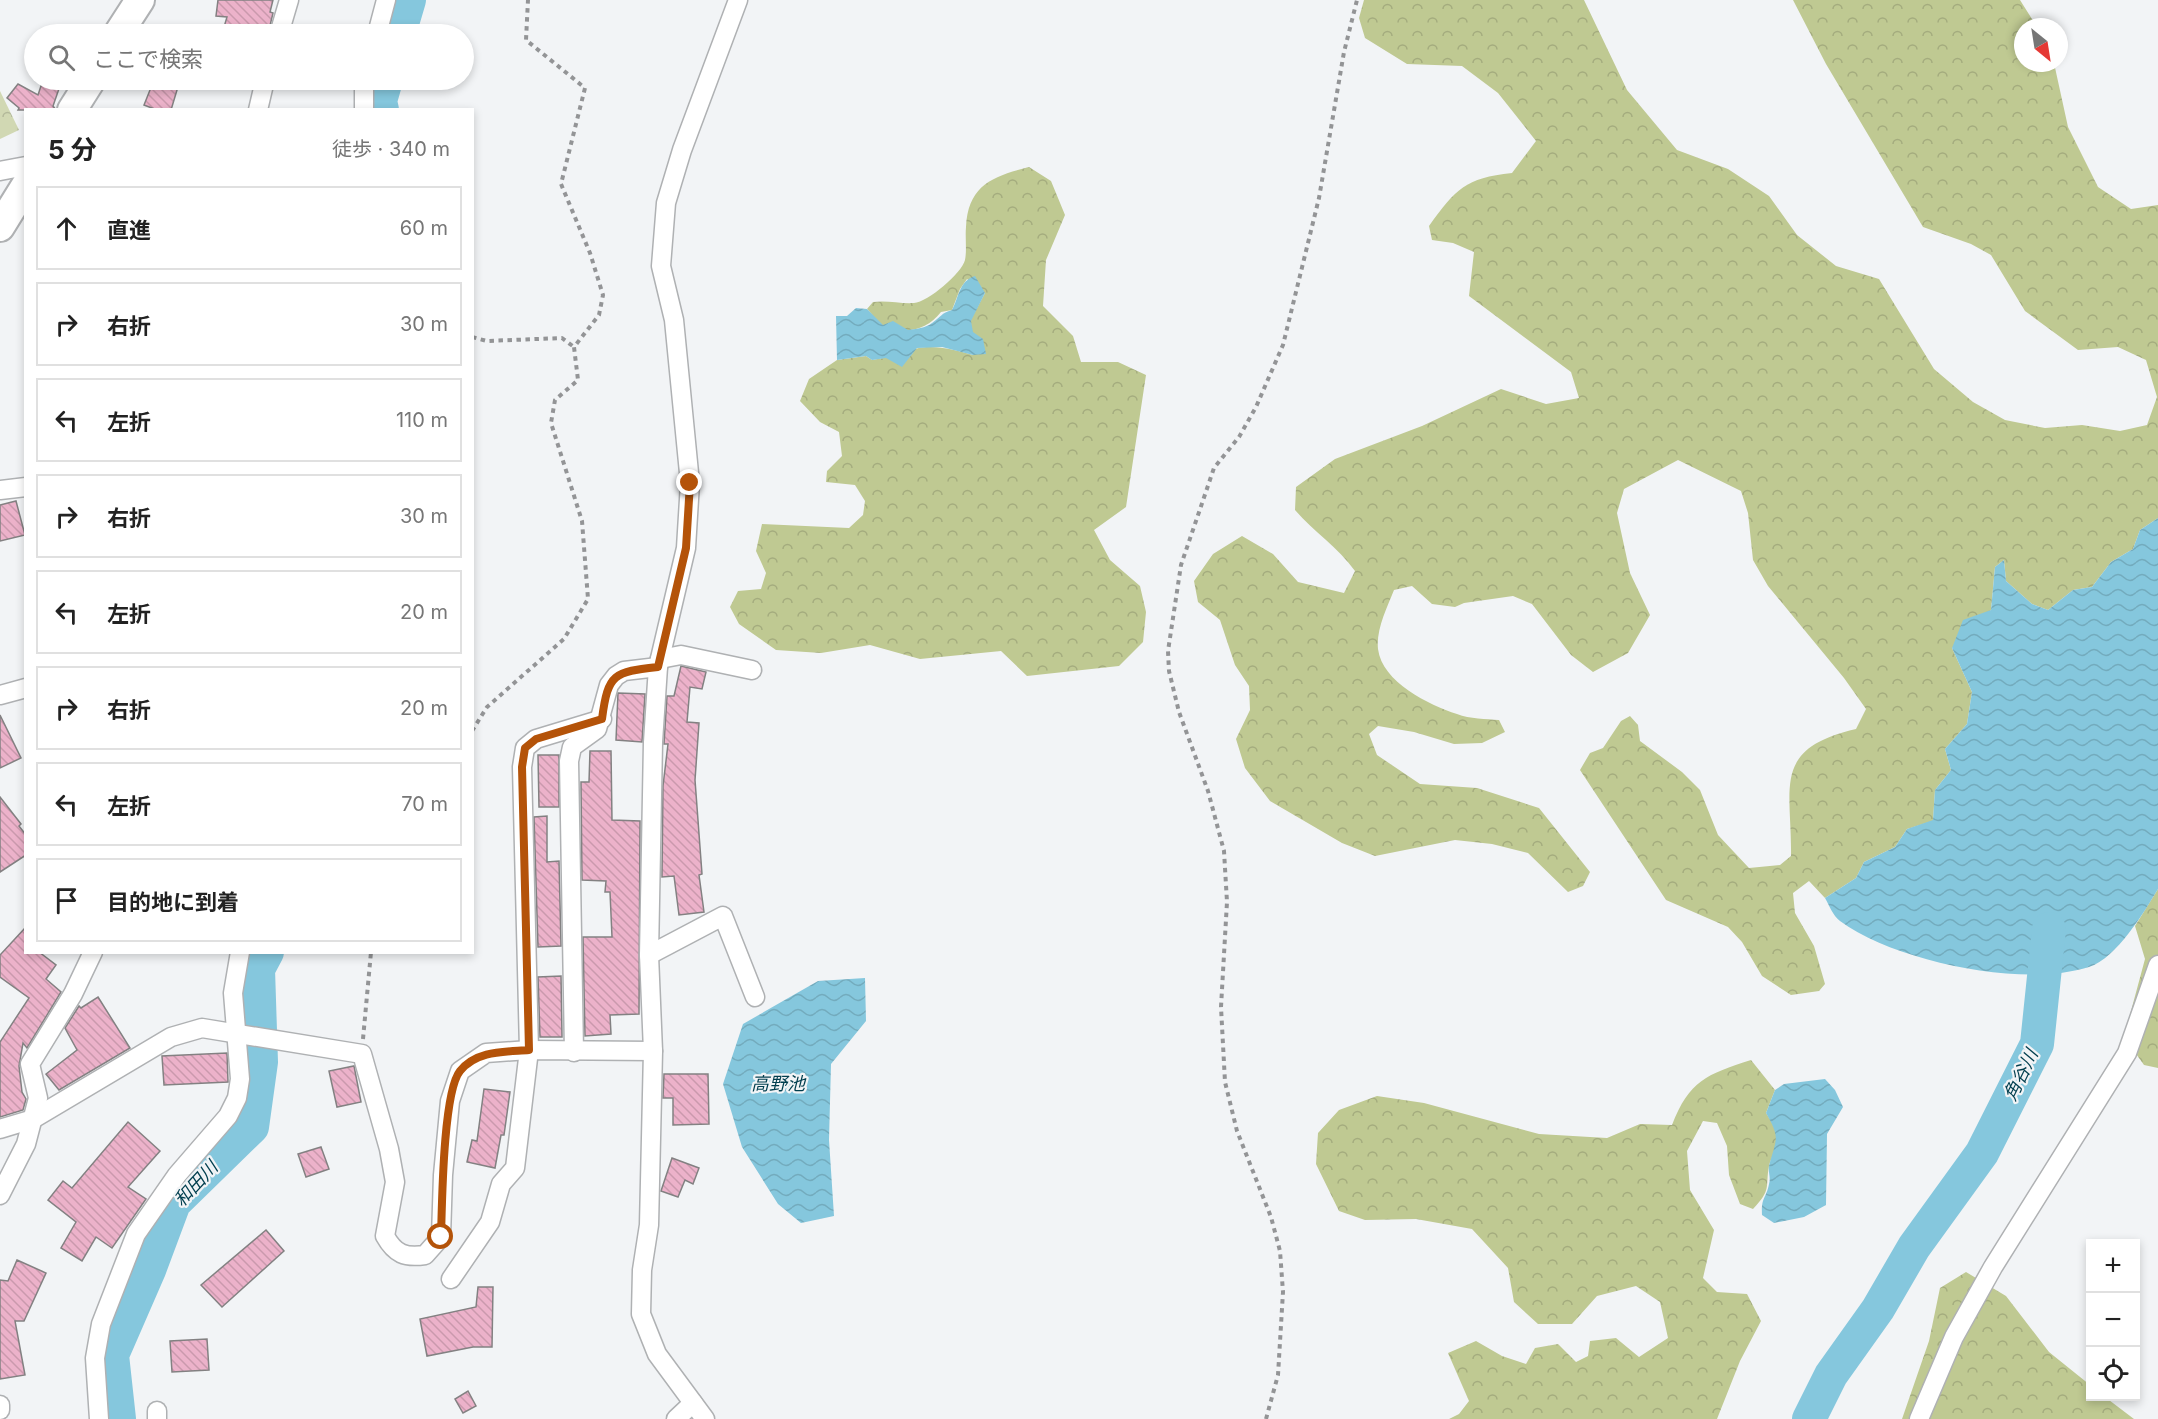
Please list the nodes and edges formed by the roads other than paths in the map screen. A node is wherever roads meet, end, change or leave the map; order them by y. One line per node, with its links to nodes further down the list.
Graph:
1 (140, 0): 5 (main road)
2 (289, 0): 6 (street)
3 (386, 0): 7 (street)
4 (738, 0): 20 (street)
5 (124, 24)
6 (282, 24)
7 (380, 24)
8 (85, 90): 11 (main road)
9 (263, 90): 12 (street)
10 (364, 90): 13 (street)
11 (73, 108)
12 (258, 108)
13 (364, 108)
14 (24, 166): 15 (street)
15 (0, 171)
16 (24, 188): 17 (main road)
17 (0, 227)
18 (24, 487): 19 (street)
19 (0, 490)
20 (659, 663): 21 (street); 24 (street); 27 (street)
21 (752, 670)
22 (24, 689): 23 (street)
23 (0, 695)
24 (602, 719): 31 (street); 33 (street)
25 (92, 954): 34 (street)
26 (240, 954): 30 (street)
27 (650, 955): 29 (street); 32 (street)
28 (2158, 965): 44 (street)
29 (755, 997)
30 (242, 1033): 31 (street); 34 (street); 41 (street)
31 (529, 1050): 33 (street); 37 (street)
32 (653, 1051): 33 (street); 38 (street)
33 (574, 1052)
34 (33, 1119): 35 (street); 36 (street)
35 (0, 1129)
36 (0, 1195)
37 (451, 1279)
38 (693, 1403): 42 (street); 43 (street)
39 (0, 1405): 40 (street)
40 (0, 1410)
41 (99, 1419)
42 (676, 1419)
43 (705, 1419)
44 (1919, 1419)

